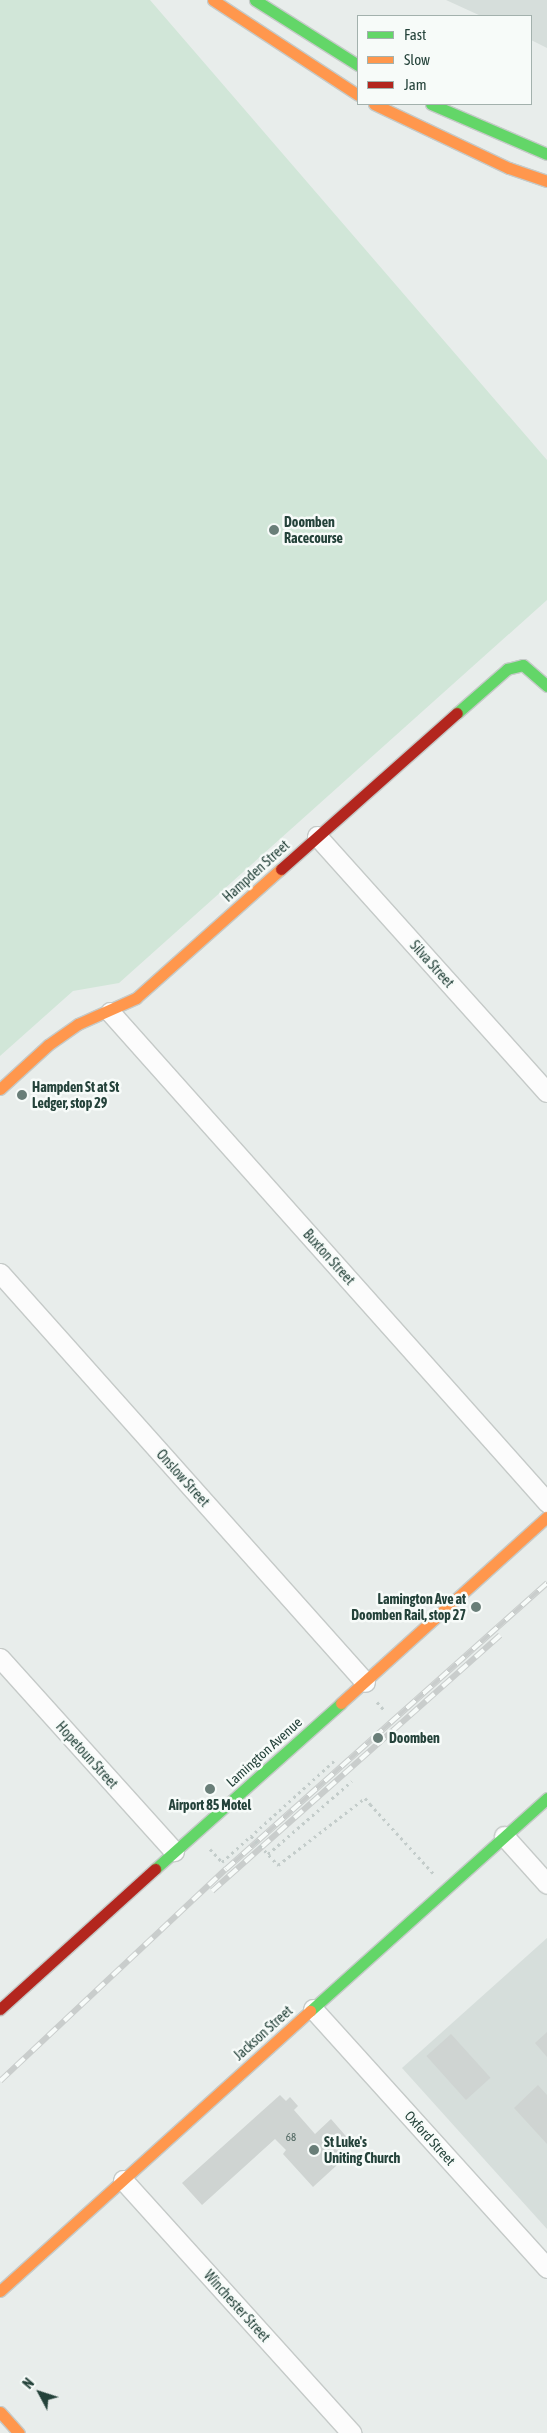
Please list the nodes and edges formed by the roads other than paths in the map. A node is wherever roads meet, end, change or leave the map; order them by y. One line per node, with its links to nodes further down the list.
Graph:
1 (213, 0): 4 (main road)
2 (255, 0): 3 (main road)
3 (357, 64)
4 (357, 94)
5 (376, 105): 8 (main road)
6 (432, 105): 7 (main road)
7 (547, 154)
8 (547, 181)
9 (547, 686): 10 (main road, Hampden Street)
10 (317, 836): 11 (main road, Hampden Street); 13 (street, Silva Street)
11 (110, 1012): 12 (main road, Hampden Street); 15 (street, Buxton Street)
12 (0, 1089)
13 (547, 1092)
14 (0, 1273): 18 (street, Onslow Street)
15 (547, 1502)
16 (547, 1517): 18 (main road, Lamington Avenue)
17 (0, 1658): 21 (street, Hopetoun Street)
18 (365, 1682): 21 (main road, Lamington Avenue)
19 (547, 1798): 20 (main road, Jackson Street)
20 (504, 1836): 22 (street); 24 (main road, Jackson Street)
21 (174, 1851): 23 (main road, Lamington Avenue)
22 (547, 1884)
23 (0, 2009)
24 (313, 2009): 25 (main road, Jackson Street); 26 (street, Oxford Street)
25 (122, 2180): 27 (main road, Jackson Street); 30 (street, Winchester Street)
26 (547, 2268)
27 (0, 2291)
28 (0, 2412): 29 (main road)
29 (19, 2433)
30 (352, 2433)

